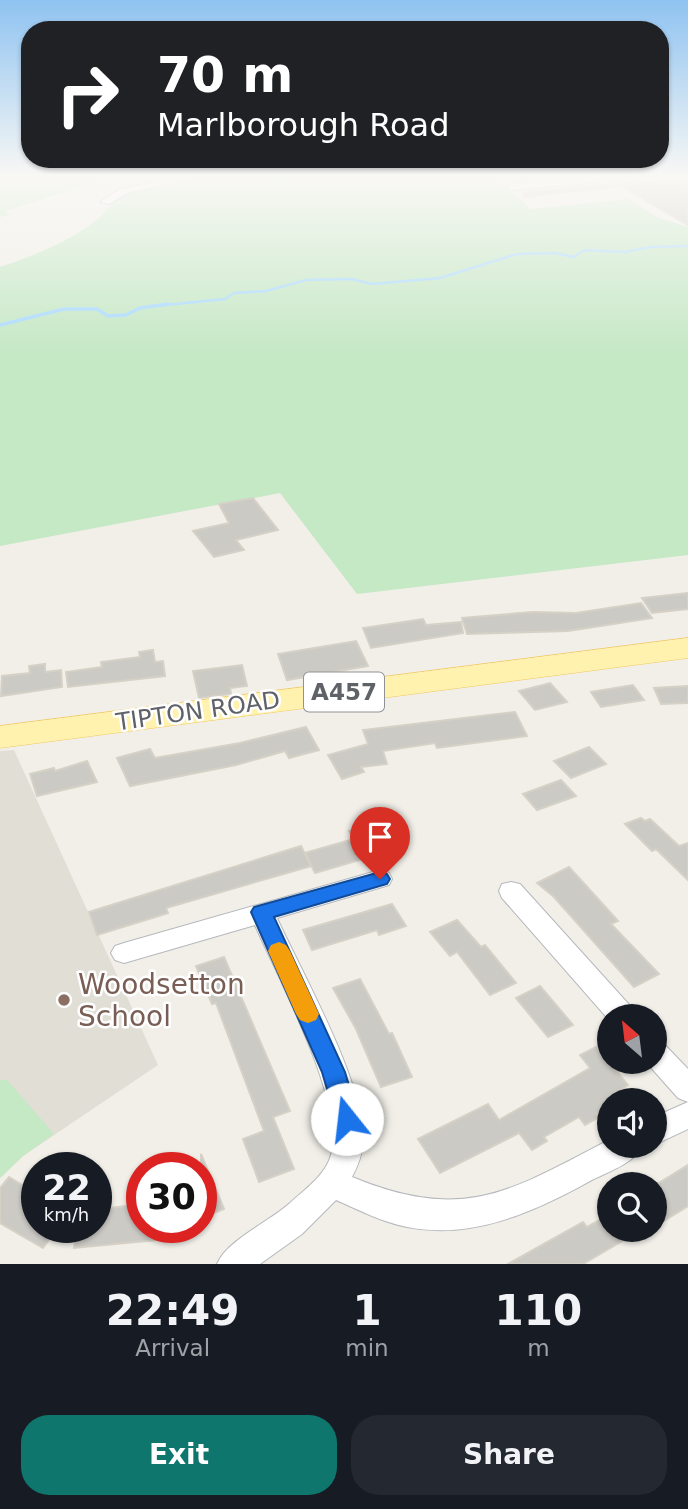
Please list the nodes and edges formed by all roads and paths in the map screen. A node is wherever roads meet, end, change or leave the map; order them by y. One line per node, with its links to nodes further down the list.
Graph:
1 (688, 648): 2 (main road, TIPTON ROAD / A457)
2 (0, 737)
3 (380, 879): 5 (street)
4 (512, 891): 7 (street)
5 (262, 912): 6 (street); 13 (street)
6 (124, 953)
7 (612, 1004)
8 (667, 1066): 9 (street)
9 (688, 1089)
10 (688, 1115): 11 (street)
11 (667, 1126)
12 (604, 1158): 13 (street)
13 (332, 1184): 14 (street)
14 (233, 1264)

